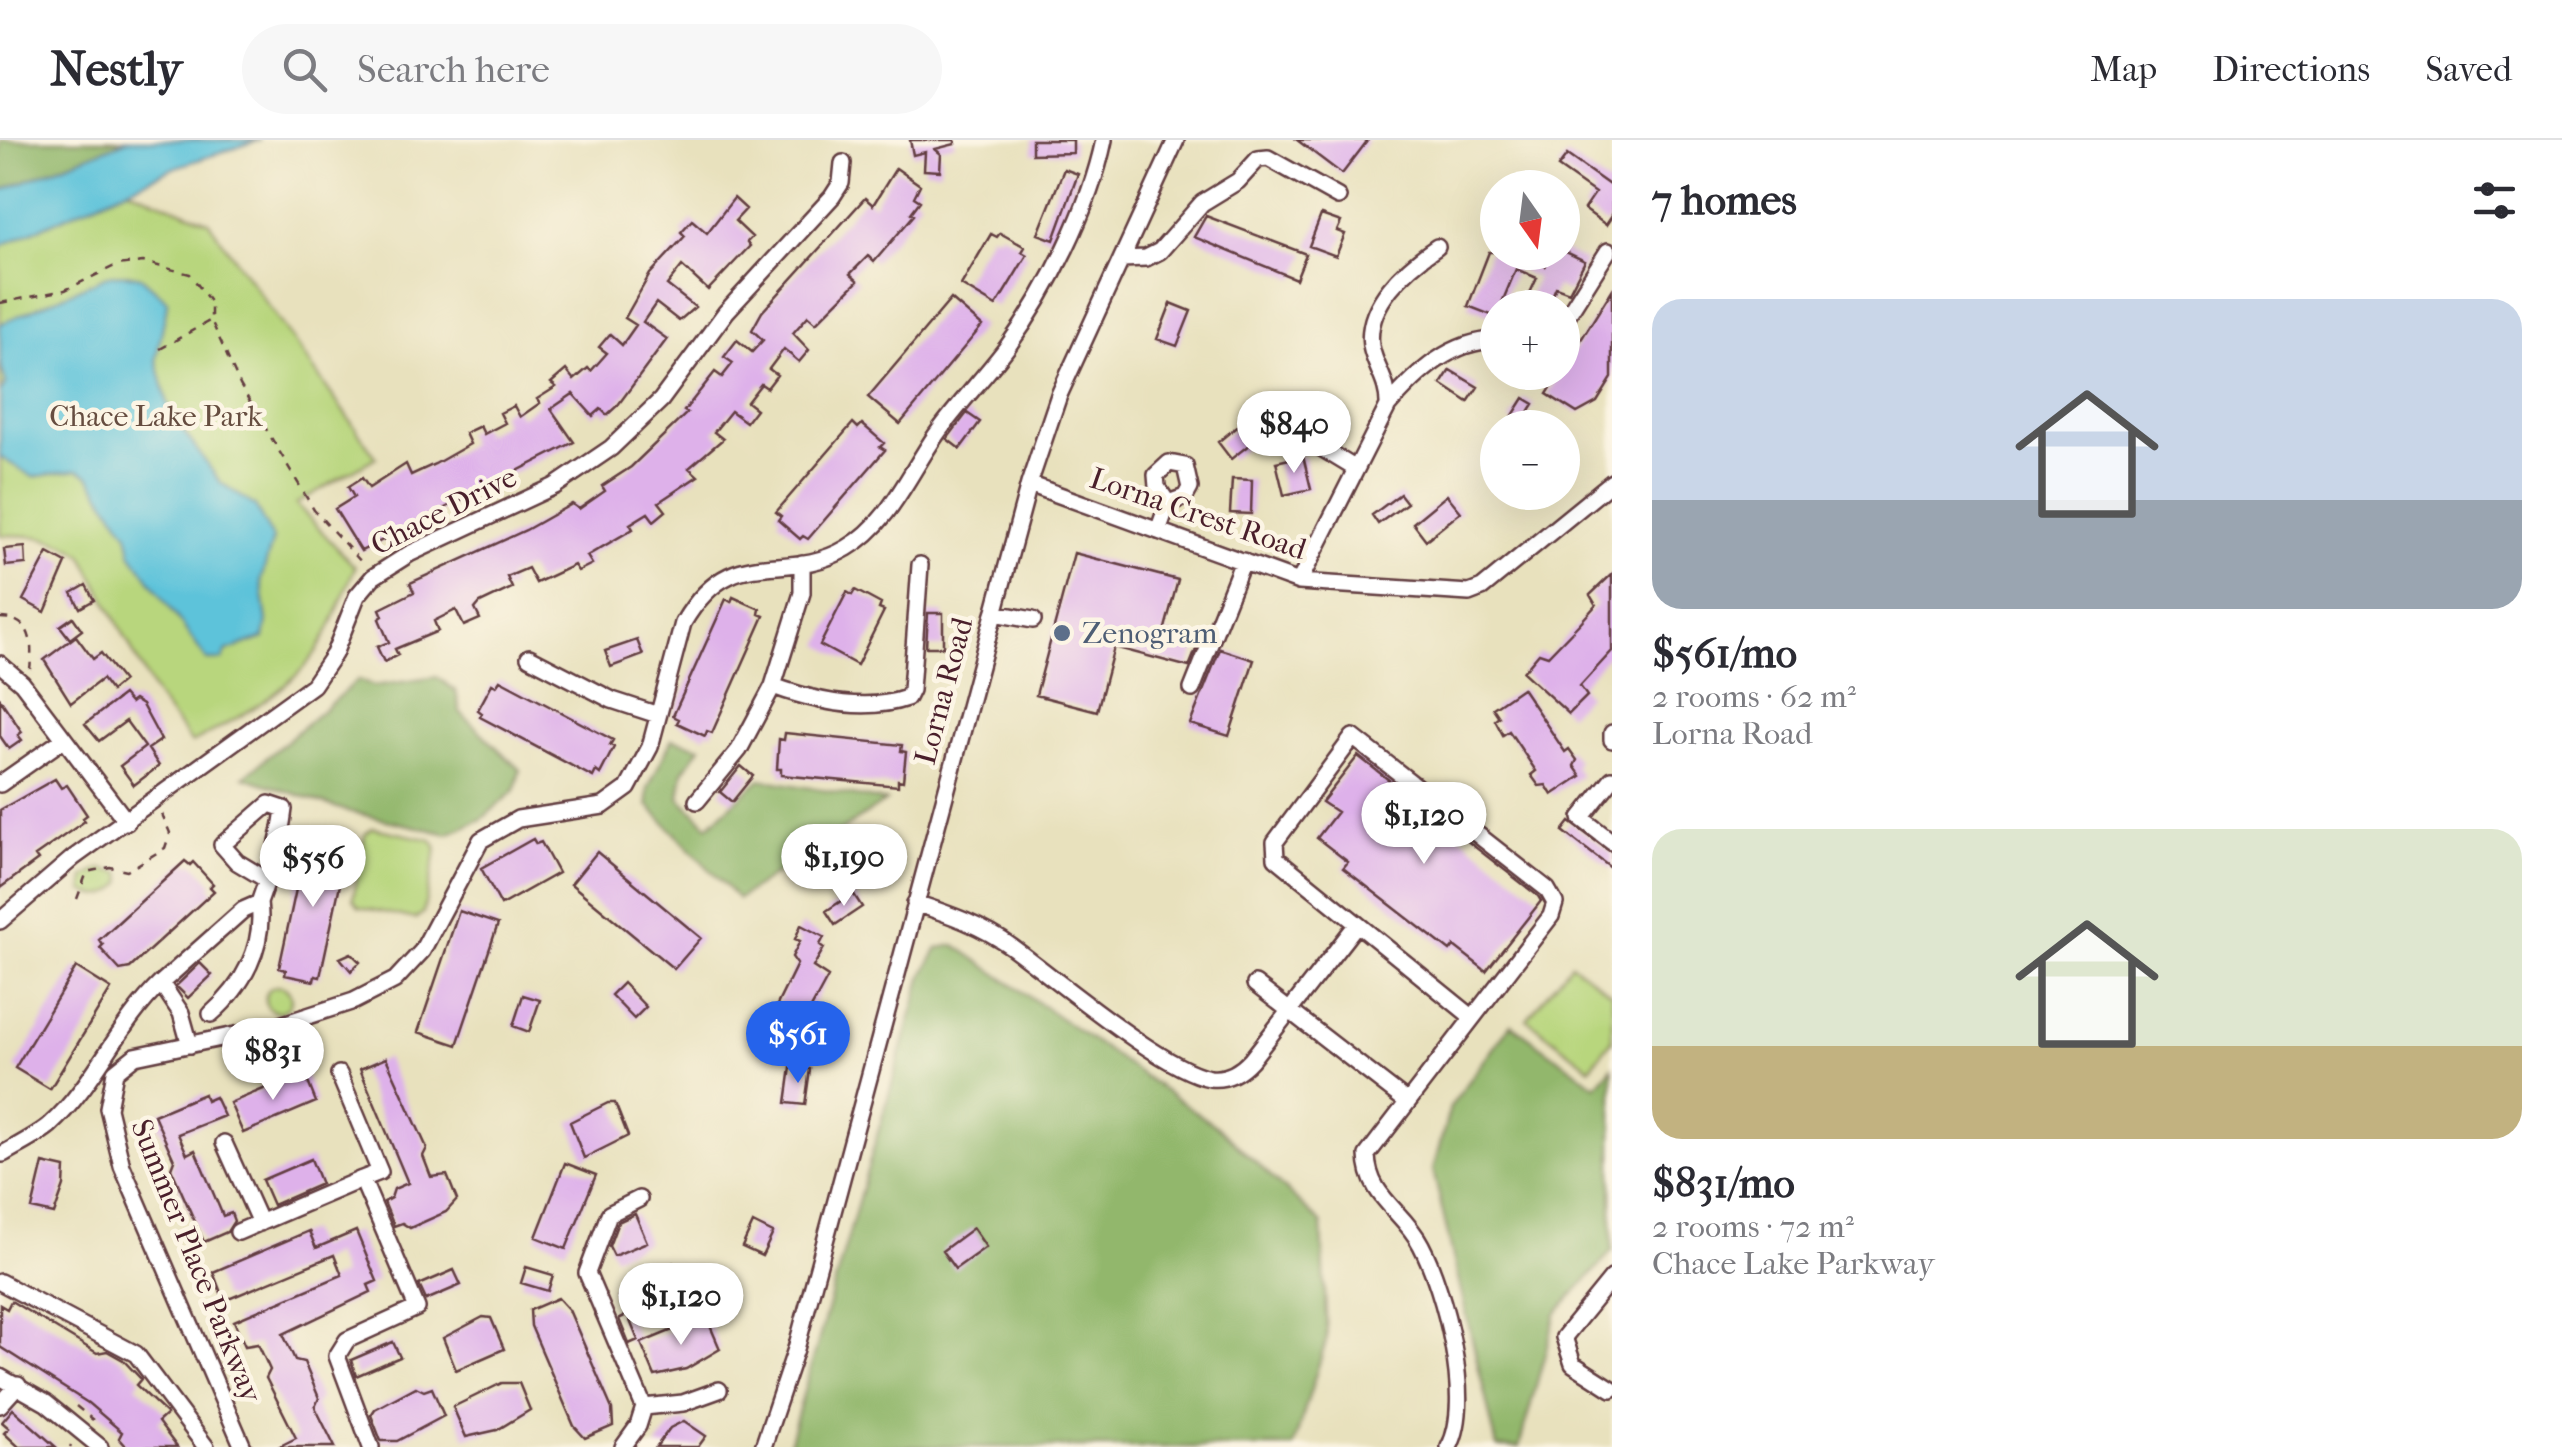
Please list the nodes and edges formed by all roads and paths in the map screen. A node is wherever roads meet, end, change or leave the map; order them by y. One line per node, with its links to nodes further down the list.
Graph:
1 (1104, 140): 21 (street, Summer Place Parkway)
2 (1176, 140): 7 (street, Lorna Road)
3 (843, 163): 23 (street, Chace Drive)
4 (1338, 197): 7 (street)
5 (1437, 248): 13 (street)
6 (1608, 251): 8 (street)
7 (1122, 258): 17 (street, Lorna Road)
8 (1580, 295)
9 (0, 303): 10 (path)
10 (211, 320): 12 (path); 23 (path)
11 (1480, 342): 13 (street)
12 (160, 350)
13 (1388, 406): 15 (street)
14 (1295, 419): 15 (street)
15 (1356, 469): 24 (street)
16 (1612, 482): 24 (street, Lorna Crest Road)
17 (1029, 484): 19 (street, Lorna Crest Road); 25 (street, Lorna Road)
18 (1168, 503): 19 (street)
19 (1158, 531): 20 (street, Lorna Crest Road)
20 (1243, 561): 24 (street, Lorna Crest Road); 33 (street)
21 (802, 563): 32 (street); 34 (street, Summer Place Parkway)
22 (920, 565): 32 (street)
23 (374, 576): 42 (street, Chace Drive)
24 (1299, 582)
25 (994, 613): 27 (street); 47 (street, Lorna Road)
26 (0, 618): 31 (path)
27 (1033, 620)
28 (2, 645): 30 (street)
29 (529, 658): 34 (street)
30 (1, 664): 36 (street)
31 (31, 674)
32 (773, 686): 40 (street)
33 (1192, 689)
34 (658, 715): 55 (street, Summer Place Parkway)
35 (1612, 732): 37 (street)
36 (64, 739): 38 (street); 42 (street)
37 (1612, 740)
38 (0, 784)
39 (1610, 786): 43 (street)
40 (697, 802)
41 (162, 812): 45 (path)
42 (127, 822): 48 (street, Chace Drive)
43 (1612, 842)
44 (267, 880): 44 (street); 46 (street)
45 (77, 899)
46 (259, 903): 50 (street); 53 (street)
47 (915, 903): 52 (street); 77 (street, Lorna Road)
48 (0, 921)
49 (1356, 924): 52 (street); 54 (street); 54 (street)
50 (161, 984): 55 (street); 59 (street)
51 (1255, 984): 52 (street)
52 (1290, 1010): 57 (street)
53 (210, 1014)
54 (1472, 1017): 57 (street)
55 (190, 1045): 74 (street, Summer Place Parkway)
56 (339, 1074): 60 (street)
57 (1406, 1101): 78 (street)
58 (224, 1143): 62 (street)
59 (3, 1154)
60 (362, 1179): 62 (street); 75 (street)
61 (640, 1199): 71 (street)
62 (260, 1223): 63 (street)
63 (238, 1232)
64 (1612, 1278): 68 (street)
65 (0, 1282): 73 (street)
66 (0, 1377): 67 (street)
67 (18, 1386): 70 (street); 72 (street)
68 (1612, 1388)
69 (719, 1390): 71 (street)
70 (0, 1406)
71 (644, 1407): 76 (street)
72 (84, 1445)
73 (206, 1447)
74 (243, 1447)
75 (371, 1447)
76 (623, 1447)
77 (762, 1447)
78 (1449, 1447)

